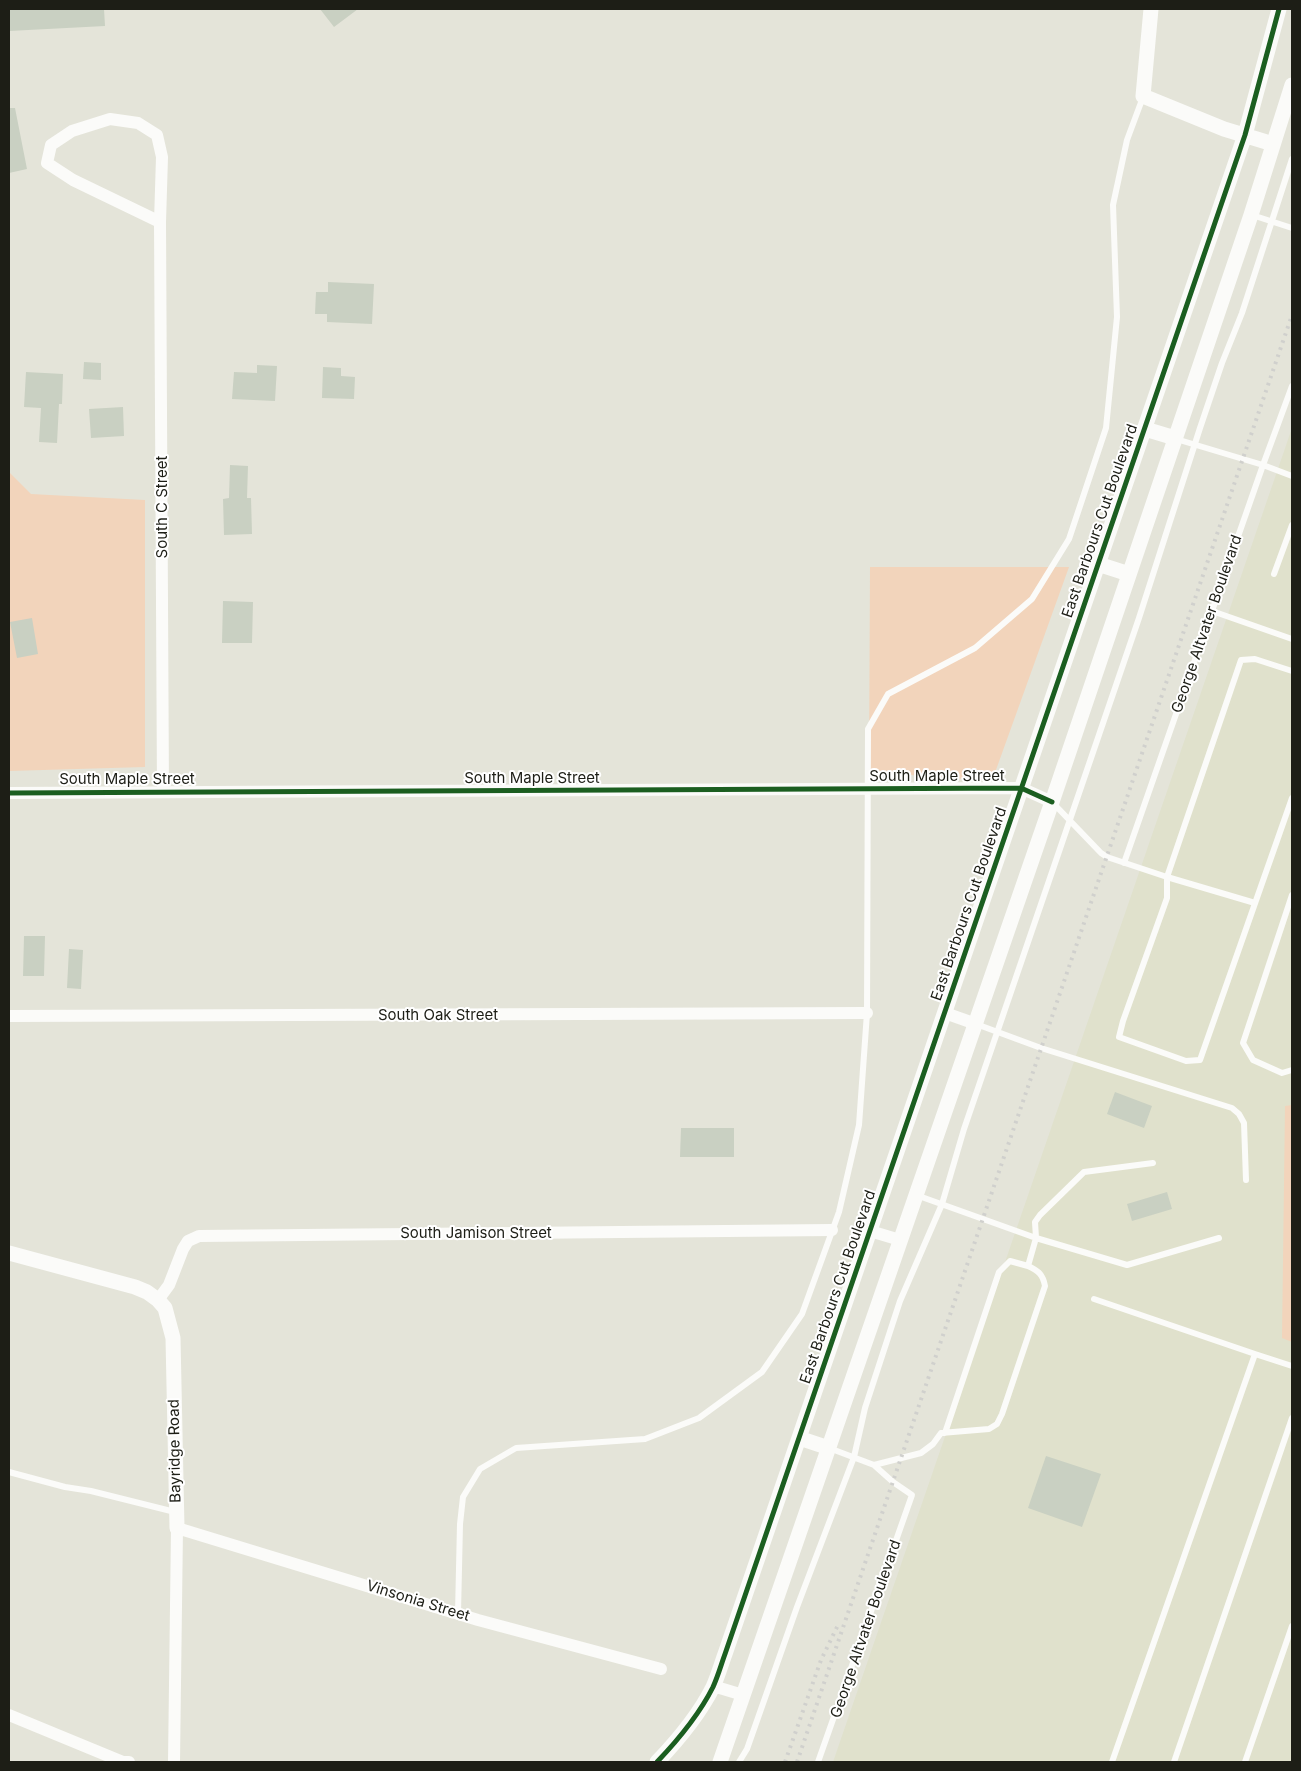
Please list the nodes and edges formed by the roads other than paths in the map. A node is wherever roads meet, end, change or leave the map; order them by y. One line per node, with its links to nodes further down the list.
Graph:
1 (1151, 9): 4 (street)
2 (1278, 9): 5 (street, East Barbours Cut Boulevard)
3 (1292, 85): 6 (street)
4 (1143, 96): 5 (street); 26 (lane)
5 (1245, 135): 6 (street); 13 (street, East Barbours Cut Boulevard)
6 (1273, 144): 8 (street)
7 (1292, 158): 10 (lane)
8 (1251, 215): 10 (lane); 14 (street)
9 (160, 222): 9 (street, South C Street); 27 (street, South C Street)
10 (1272, 222): 11 (lane); 15 (lane)
11 (1292, 228)
12 (1292, 386): 16 (lane, George Altvater Boulevard)
13 (1145, 429): 14 (street); 19 (street, East Barbours Cut Boulevard)
14 (1175, 438): 15 (lane); 20 (street)
15 (1195, 445): 16 (lane); 31 (lane)
16 (1263, 465): 17 (lane); 22 (lane, George Altvater Boulevard)
17 (1292, 476)
18 (1292, 525): 21 (lane)
19 (1098, 564): 20 (street); 25 (street, East Barbours Cut Boulevard)
20 (1129, 574): 30 (street)
21 (1274, 574)
22 (1212, 611): 23 (lane); 32 (lane, George Altvater Boulevard)
23 (1292, 639)
24 (1292, 672): 33 (lane)
25 (1021, 788): 26 (street, South Maple Street); 30 (street, South Maple Street); 37 (street, East Barbours Cut Boulevard)
26 (869, 789): 27 (street, South Maple Street); 36 (lane)
27 (163, 792): 28 (street, South Maple Street)
28 (9, 793)
29 (1292, 798): 35 (lane)
30 (1052, 802): 31 (lane); 39 (street)
31 (1070, 821): 32 (lane); 40 (lane)
32 (1124, 863): 33 (lane)
33 (1167, 878): 35 (lane); 35 (lane)
34 (1292, 895): 41 (lane)
35 (1255, 903)
36 (868, 1013): 38 (street, South Oak Street); 46 (lane)
37 (945, 1013): 39 (street); 47 (street, East Barbours Cut Boulevard)
38 (9, 1016)
39 (976, 1024): 40 (lane); 44 (street)
40 (997, 1032): 43 (lane); 45 (lane)
41 (1292, 1070)
42 (1152, 1163): 48 (lane)
43 (1246, 1180)
44 (916, 1195): 45 (lane); 50 (street)
45 (942, 1204): 48 (lane); 61 (lane)
46 (832, 1230): 54 (street, South Jamison Street); 66 (lane)
47 (870, 1232): 50 (street); 59 (street, East Barbours Cut Boulevard)
48 (1036, 1238): 49 (lane); 52 (lane)
49 (1219, 1238)
50 (900, 1240): 60 (street)
51 (9, 1252): 54 (street)
52 (1028, 1266): 58 (lane); 58 (lane)
53 (1094, 1299): 55 (lane)
54 (158, 1300): 64 (street, Bayridge Road)
55 (1255, 1354): 56 (lane); 78 (lane)
56 (1292, 1366)
57 (1292, 1418): 79 (lane)
58 (945, 1433): 62 (lane)
59 (799, 1438): 60 (street); 69 (street, East Barbours Cut Boulevard)
60 (829, 1448): 61 (lane); 70 (street)
61 (854, 1457): 62 (lane); 76 (lane)
62 (874, 1465): 77 (lane, George Altvater Boulevard)
63 (9, 1472): 64 (lane)
64 (176, 1512): 65 (street, Bayridge Road)
65 (177, 1528): 66 (street, Vinsonia Street); 73 (street, Bayridge Road)
66 (458, 1613): 68 (street, Vinsonia Street)
67 (1292, 1626): 80 (lane)
68 (661, 1669)
69 (713, 1686): 70 (street); 74 (street, East Barbours Cut Boulevard)
70 (743, 1695): 75 (street)
71 (9, 1715): 72 (street)
72 (129, 1762)
73 (174, 1762)
74 (657, 1762)
75 (720, 1762)
76 (739, 1762)
77 (818, 1762)
78 (1112, 1762)
79 (1174, 1762)
80 (1245, 1762)

